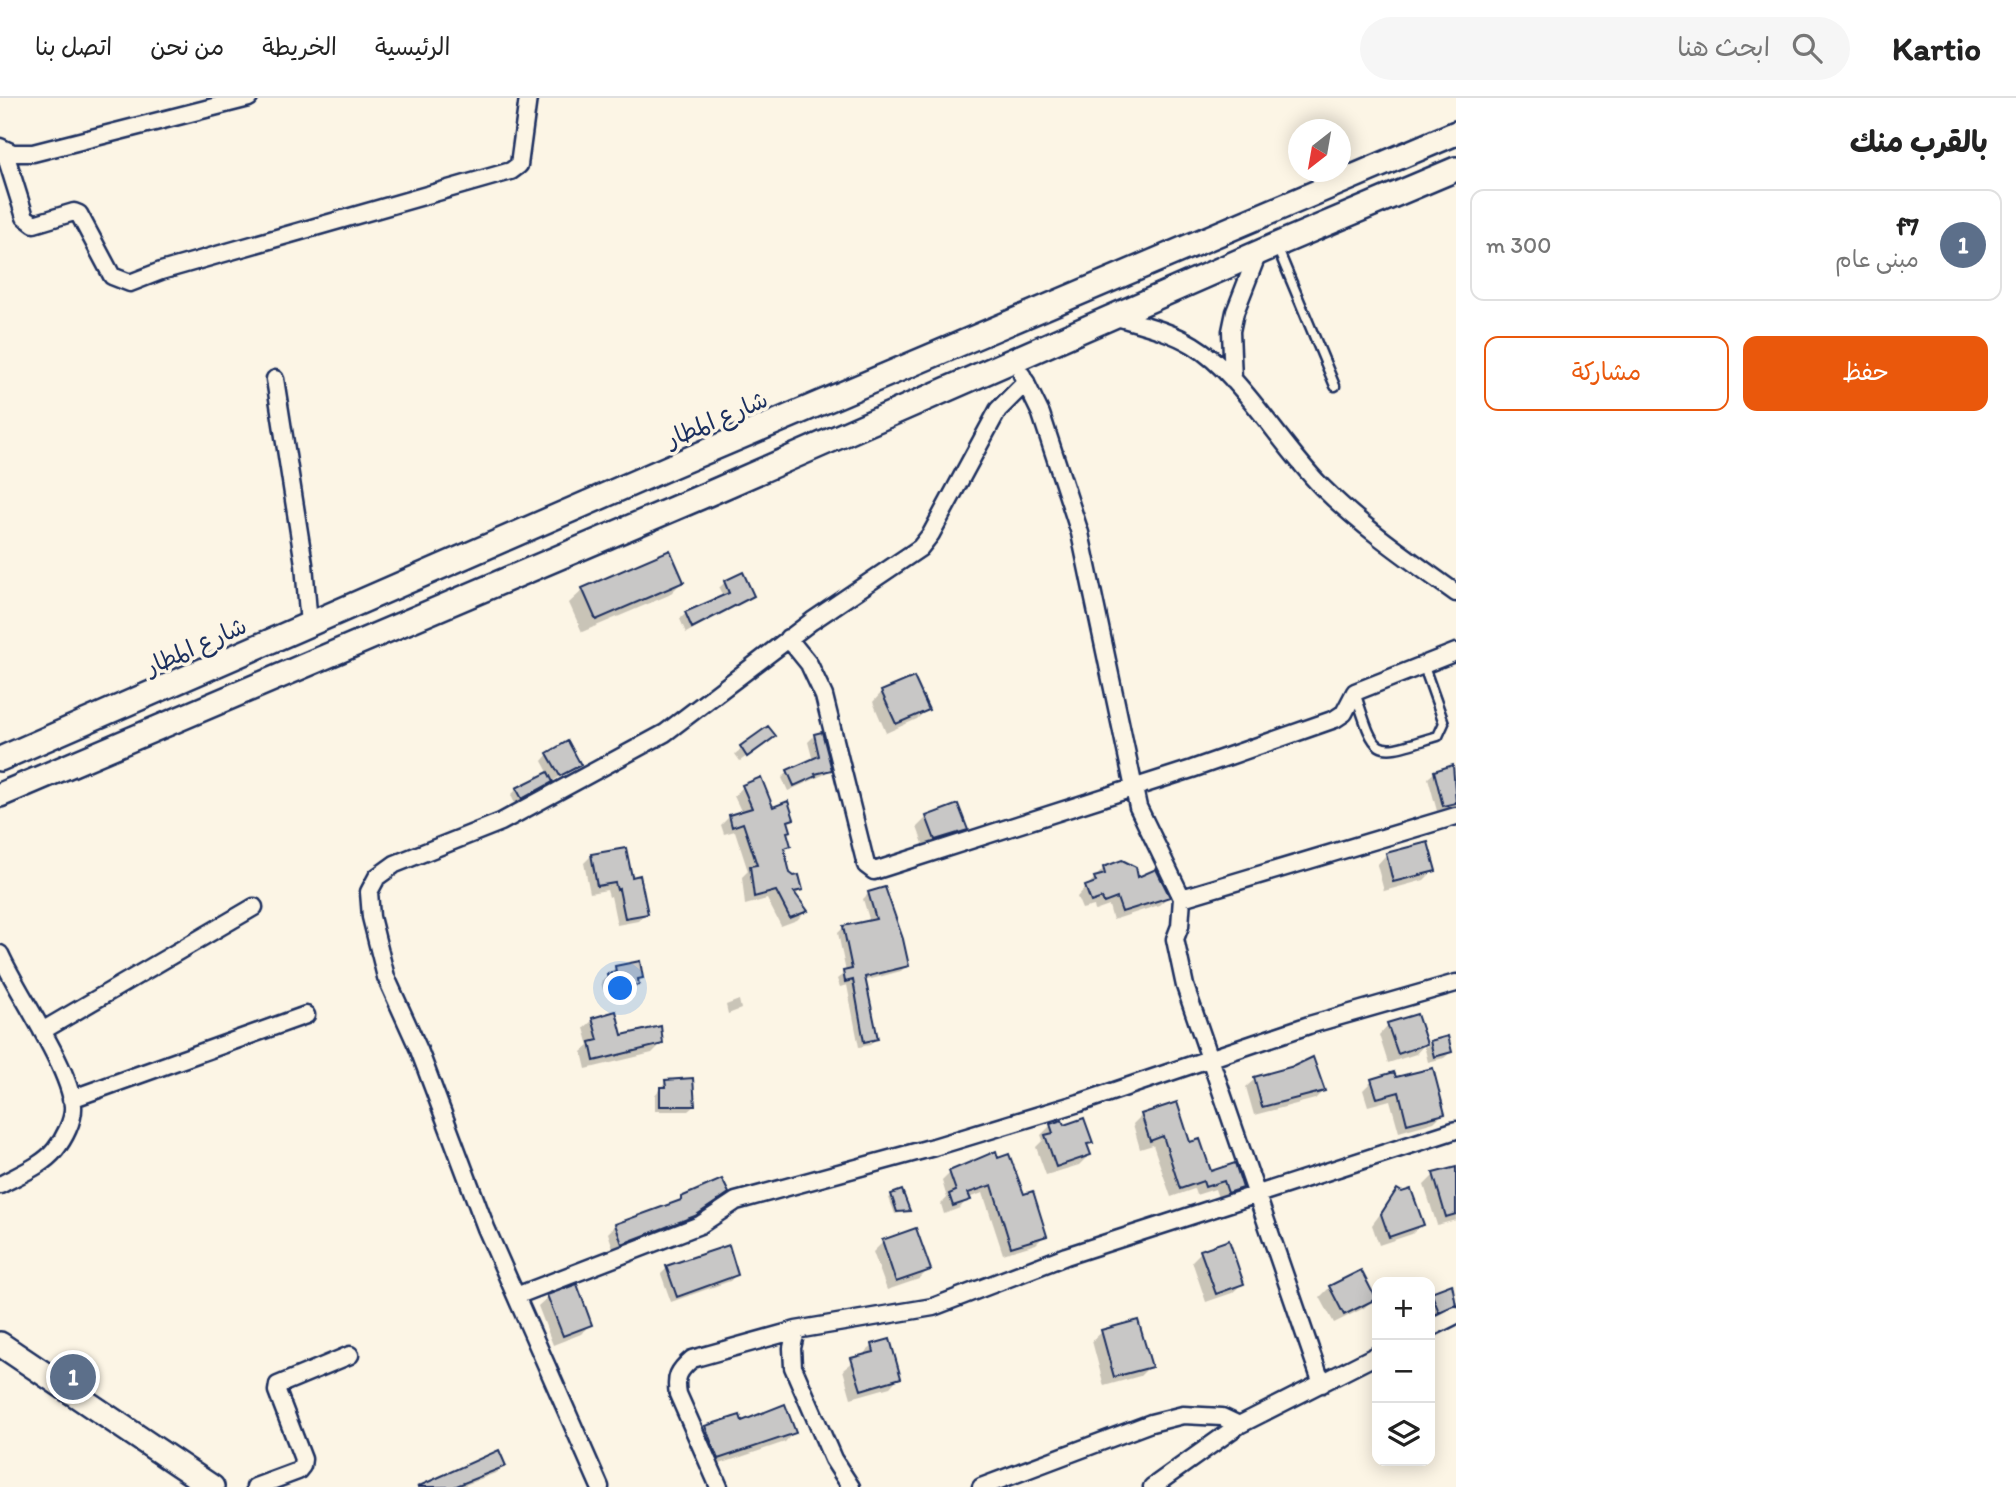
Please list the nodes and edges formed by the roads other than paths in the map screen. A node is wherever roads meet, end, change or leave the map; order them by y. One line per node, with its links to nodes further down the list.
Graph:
1 (249, 98): 4 (street)
2 (528, 98): 4 (street)
3 (1456, 133): 13 (street, شارع المطار)
4 (2, 149)
5 (1456, 169): 6 (street)
6 (1267, 249): 7 (street); 10 (street); 12 (lane)
7 (1113, 316): 8 (street); 10 (street)
8 (1015, 360): 11 (street); 16 (street)
9 (275, 379): 15 (street)
10 (1233, 380): 14 (street)
11 (1026, 382): 17 (street); 22 (street)
12 (1335, 386)
13 (383, 593): 15 (street, شارع المطار); 16 (street)
14 (1456, 593)
15 (309, 625): 21 (street, شارع المطار)
16 (397, 628): 23 (street)
17 (789, 638): 22 (street); 36 (street)
18 (1456, 652): 19 (street)
19 (1423, 664): 20 (street); 20 (lane)
20 (1355, 692): 22 (street)
21 (0, 759)
22 (1133, 786): 25 (street)
23 (0, 794)
24 (1456, 816): 25 (street)
25 (1182, 898): 31 (street)
26 (254, 907): 30 (street)
27 (0, 954): 30 (street)
28 (1456, 983): 31 (street)
29 (306, 1015): 32 (street)
30 (41, 1031): 32 (street)
31 (1211, 1059): 35 (street); 36 (street)
32 (71, 1099): 34 (street)
33 (1456, 1130): 35 (street)
34 (0, 1185)
35 (1257, 1195): 39 (street); 43 (street)
36 (516, 1296): 47 (street)
37 (1456, 1315): 38 (street)
38 (1435, 1326)
39 (796, 1331): 48 (street); 49 (street)
40 (0, 1344): 45 (street)
41 (350, 1355): 46 (street)
42 (1372, 1358): 43 (street)
43 (1322, 1384): 44 (street)
44 (1239, 1425): 50 (street); 51 (street)
45 (212, 1487)
46 (255, 1487)
47 (600, 1487)
48 (719, 1487)
49 (850, 1487)
50 (981, 1487)
51 (1152, 1487)

